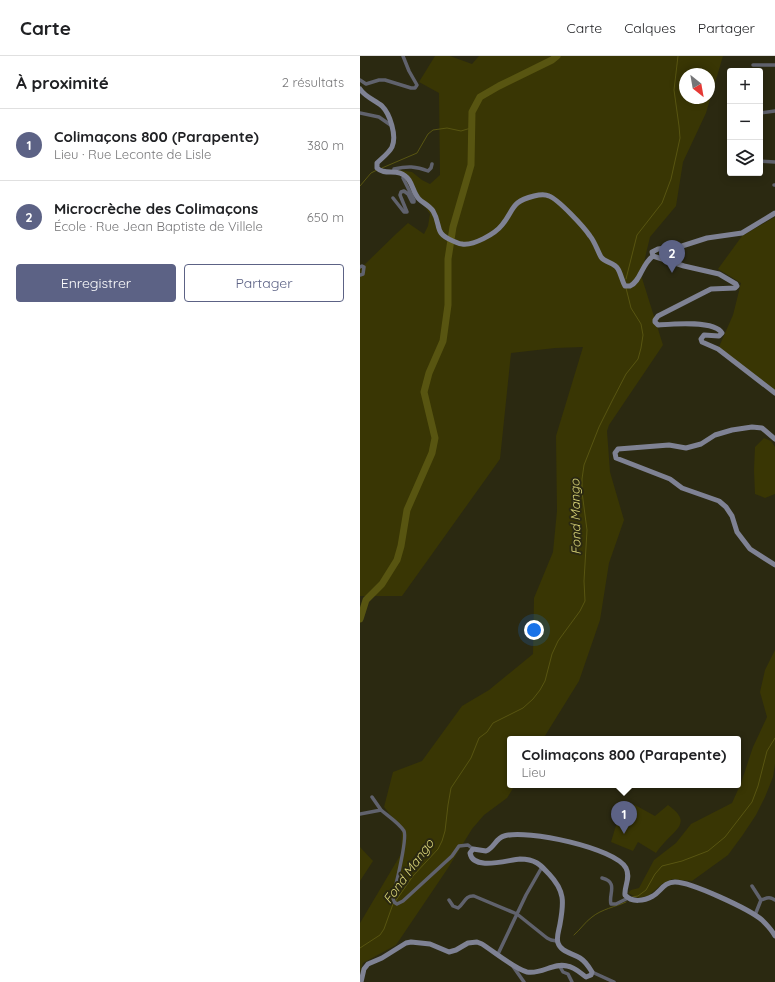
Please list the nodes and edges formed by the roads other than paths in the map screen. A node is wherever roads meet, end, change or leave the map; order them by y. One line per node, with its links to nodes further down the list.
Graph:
1 (403, 56): 4 (street)
2 (753, 65): 3 (street)
3 (775, 65)
4 (360, 80)
5 (360, 89): 9 (main road)
6 (775, 111): 8 (street)
7 (360, 112): 9 (street)
8 (763, 113)
9 (392, 126): 13 (main road)
10 (763, 161): 11 (street)
11 (775, 162)
12 (432, 164): 13 (street)
13 (394, 171): 14 (main road)
14 (405, 176): 15 (street); 17 (main road)
15 (393, 198)
16 (775, 213): 17 (main road)
17 (653, 256): 20 (main road)
18 (360, 267): 19 (street)
19 (360, 275)
20 (775, 393)
21 (775, 439): 22 (main road)
22 (775, 565)
23 (372, 797): 24 (street)
24 (381, 810): 25 (street); 26 (street)
25 (360, 814)
26 (473, 849): 27 (main road); 30 (main road)
27 (542, 867): 34 (street); 37 (main road)
28 (602, 878): 30 (street)
29 (752, 886): 32 (street)
30 (628, 898): 35 (main road)
31 (449, 900): 34 (street)
32 (761, 900): 33 (street); 35 (street)
33 (775, 900)
34 (517, 914): 37 (street); 38 (street)
35 (755, 915): 36 (main road)
36 (775, 936)
37 (557, 940): 41 (main road)
38 (498, 954): 39 (main road); 42 (main road)
39 (512, 963): 40 (main road); 43 (street)
40 (558, 965): 41 (main road); 44 (street)
41 (592, 972): 45 (street)
42 (361, 982)
43 (524, 982)
44 (572, 982)
45 (614, 982)

